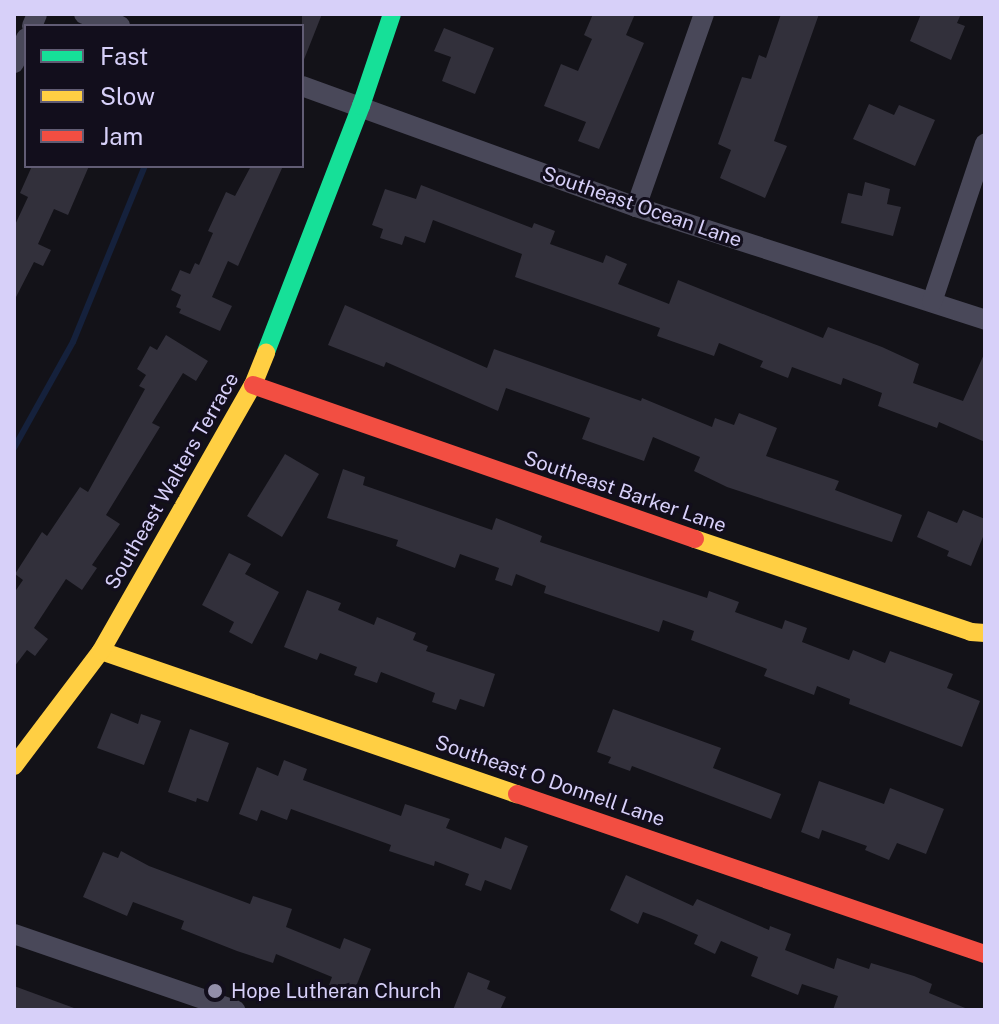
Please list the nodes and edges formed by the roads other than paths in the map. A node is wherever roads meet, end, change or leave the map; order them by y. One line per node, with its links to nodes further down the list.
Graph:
1 (84, 14): 4 (street)
2 (392, 14): 8 (street, Southeast Walters Terrace)
3 (704, 14): 10 (street)
4 (114, 24)
5 (24, 42): 6 (street)
6 (14, 63)
7 (304, 87): 8 (street, Southeast Ocean Lane)
8 (361, 106): 10 (street, Southeast Ocean Lane); 13 (street, Southeast Walters Terrace)
9 (985, 144): 11 (street)
10 (636, 207): 11 (street, Southeast Ocean Lane)
11 (932, 302): 12 (street, Southeast Ocean Lane)
12 (985, 320)
13 (253, 385): 14 (street, Southeast Barker Lane); 15 (street, Southeast Walters Terrace)
14 (985, 633)
15 (101, 651): 16 (street, Southeast Walters Terrace); 18 (street, Southeast O Donnell Lane)
16 (14, 766)
17 (14, 934): 19 (street)
18 (985, 954)
19 (235, 1010)

